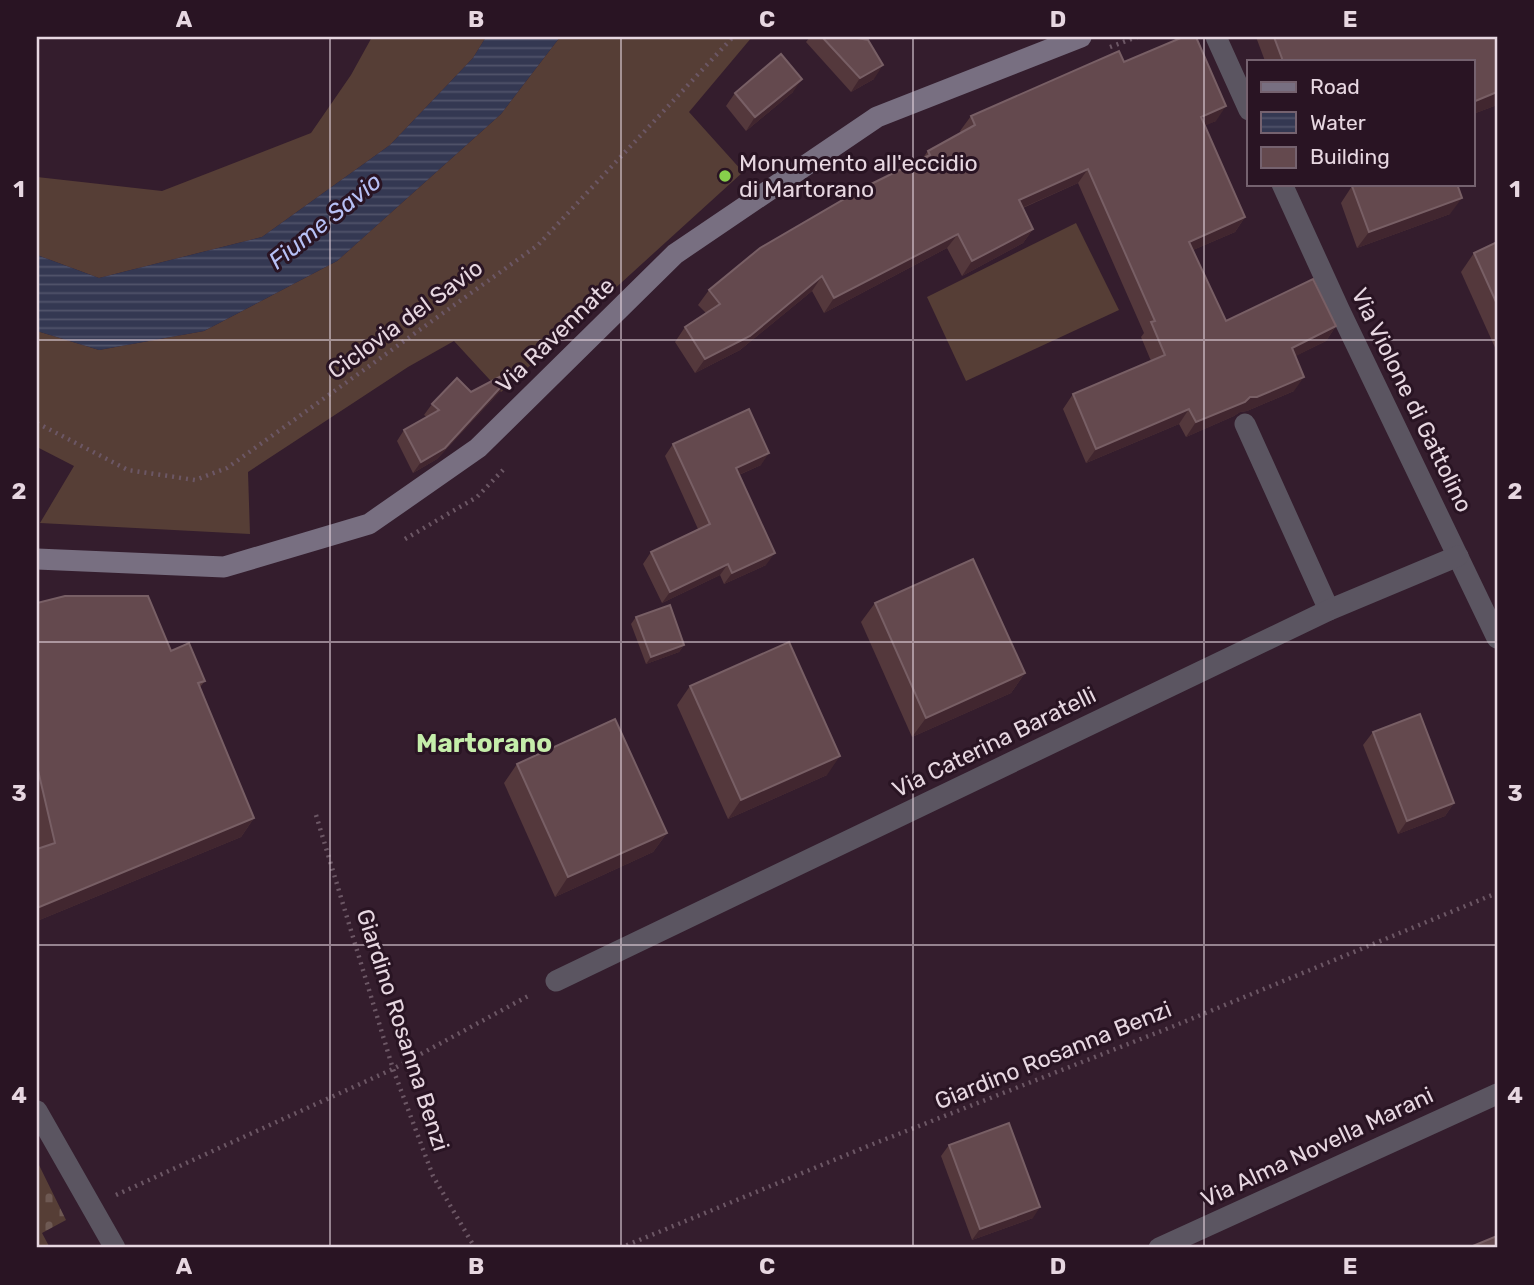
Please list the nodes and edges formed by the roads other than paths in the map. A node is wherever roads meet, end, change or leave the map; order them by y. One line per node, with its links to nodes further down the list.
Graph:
1 (1080, 37): 7 (main road, Via Ravennate)
2 (1216, 37): 3 (street)
3 (1247, 106)
4 (1283, 186): 6 (street, Via Violone di Gattolino)
5 (1245, 424): 8 (street)
6 (1458, 556): 8 (street, Via Caterina Baratelli); 9 (street, Via Violone di Gattolino)
7 (37, 559)
8 (1329, 610): 10 (street, Via Caterina Baratelli)
9 (1497, 638)
10 (556, 981)
11 (1497, 1094): 14 (street, Via Alma Novella Marani)
12 (37, 1111): 13 (street)
13 (115, 1248)
14 (1158, 1248)

